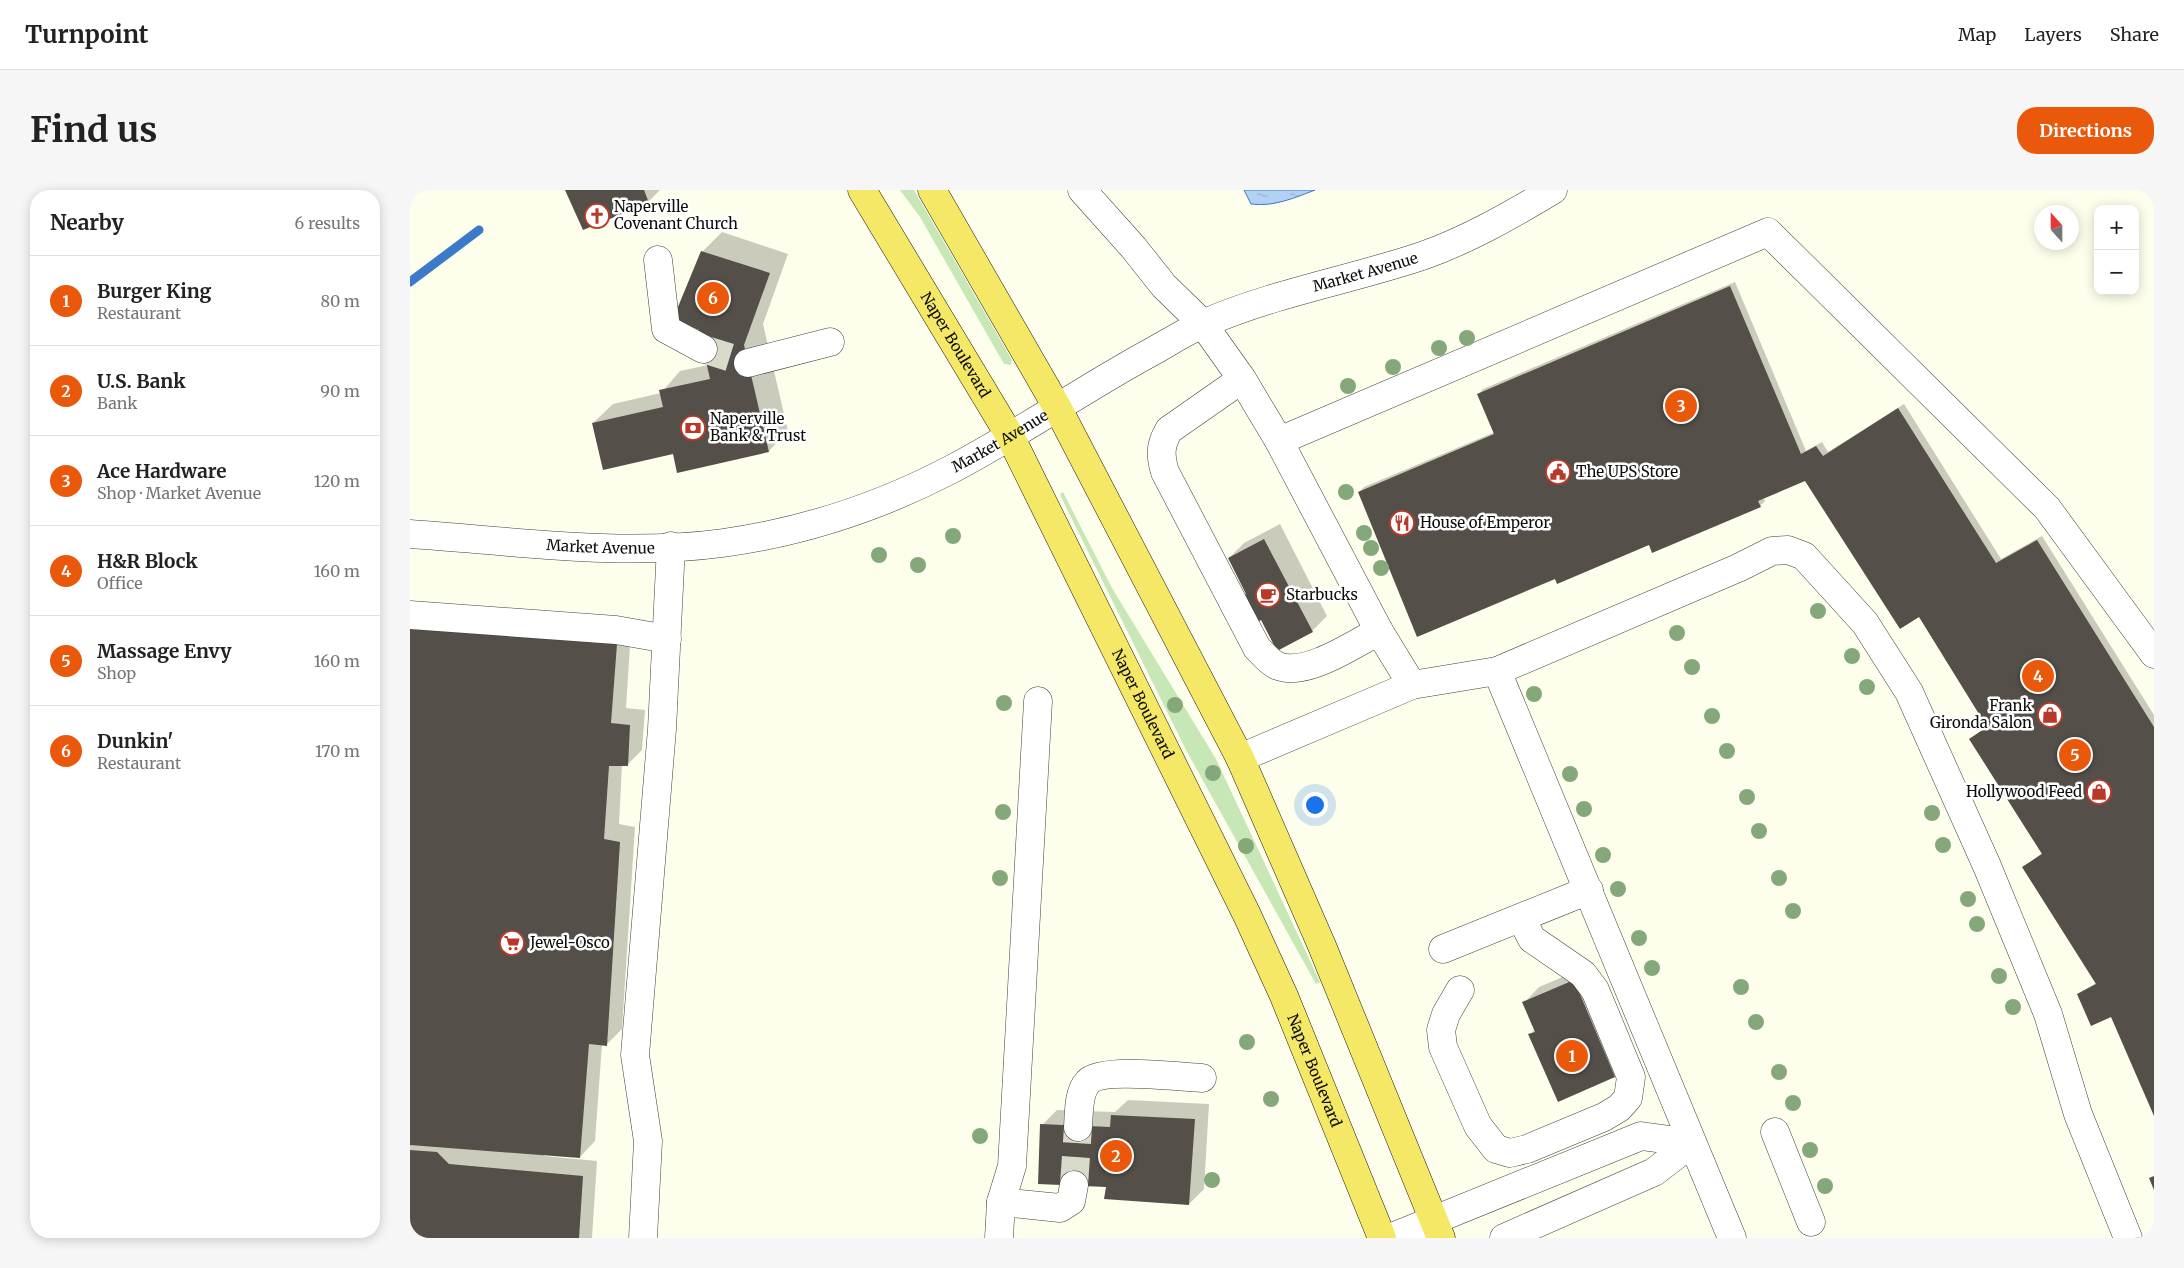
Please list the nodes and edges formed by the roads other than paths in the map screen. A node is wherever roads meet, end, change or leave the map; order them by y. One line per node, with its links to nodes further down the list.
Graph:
1 (862, 190): 12 (main road, Naper Boulevard)
2 (932, 190): 11 (main road)
3 (1082, 190): 6 (street)
4 (1553, 190): 6 (street, Market Avenue)
5 (658, 260): 8 (street)
6 (1202, 324): 10 (street); 11 (street, Market Avenue)
7 (830, 342): 9 (street)
8 (703, 349)
9 (748, 363)
10 (1242, 379): 13 (street); 17 (street)
11 (1057, 406): 12 (street, Market Avenue); 23 (main road)
12 (1010, 436): 15 (street, Market Avenue); 38 (main road, Naper Boulevard)
13 (1279, 441): 17 (street); 19 (street)
14 (410, 534): 15 (street, Market Avenue)
15 (671, 546): 18 (street)
16 (410, 615): 18 (street)
17 (1379, 632): 21 (street)
18 (667, 639): 36 (street)
19 (2154, 654)
20 (1497, 671): 21 (street); 24 (street); 42 (street)
21 (1412, 685): 23 (street)
22 (1038, 701): 33 (street)
23 (1240, 758): 35 (main road)
24 (1589, 890): 25 (street); 31 (street)
25 (1522, 918): 26 (street); 27 (street)
26 (1443, 949)
27 (1460, 990)
28 (1202, 1078): 29 (street)
29 (1078, 1127)
30 (1775, 1132): 34 (street)
31 (1692, 1143): 35 (street); 40 (street); 41 (street)
32 (1074, 1185): 33 (street)
33 (1001, 1202): 37 (street)
34 (1811, 1222)
35 (1438, 1229): 39 (street)
36 (643, 1238)
37 (999, 1238)
38 (1382, 1238)
39 (1390, 1238)
40 (1504, 1238)
41 (1732, 1238)
42 (2128, 1238)

